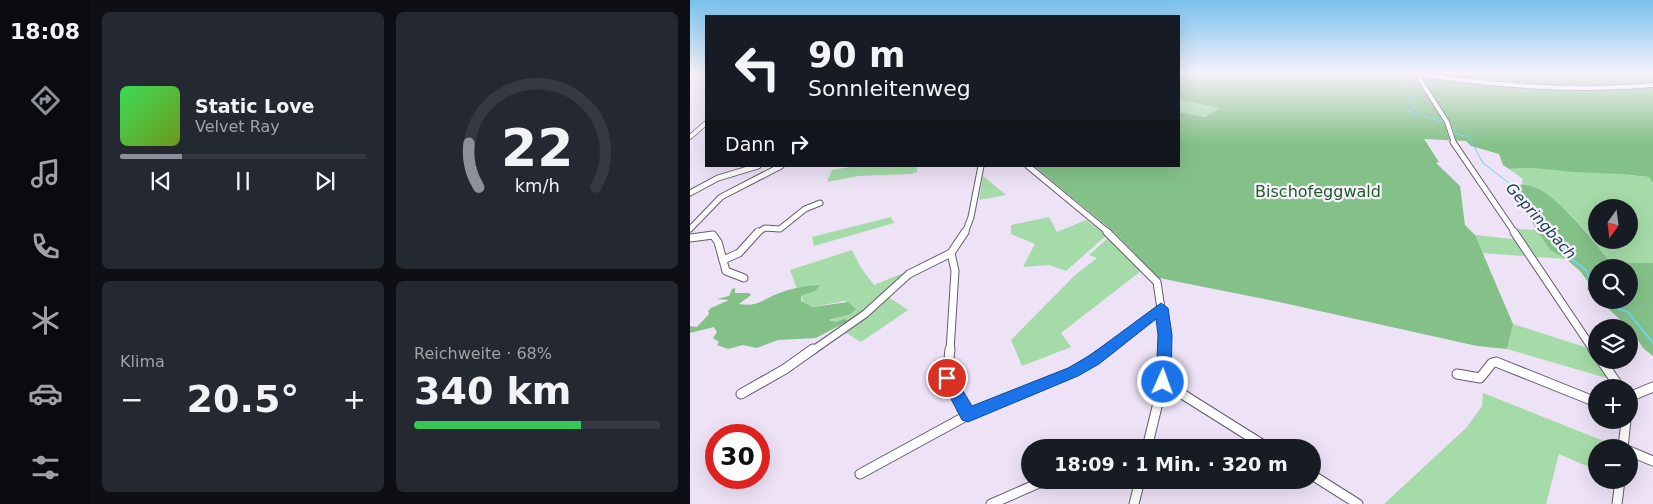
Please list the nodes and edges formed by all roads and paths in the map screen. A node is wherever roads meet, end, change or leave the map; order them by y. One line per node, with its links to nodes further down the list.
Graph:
1 (1430, 98): 16 (street)
2 (705, 124): 3 (street)
3 (690, 137)
4 (755, 167): 8 (street)
5 (780, 167): 10 (street)
6 (981, 167): 12 (street)
7 (1029, 167): 15 (street)
8 (690, 193)
9 (820, 203): 13 (street)
10 (690, 229)
11 (690, 238): 13 (street)
12 (951, 253): 21 (street); 23 (street)
13 (723, 260): 14 (street)
14 (744, 278)
15 (1161, 308): 18 (street); 23 (street)
16 (1588, 342)
17 (1457, 374): 22 (street)
18 (1163, 382): 24 (street); 25 (street)
19 (1653, 387): 20 (street)
20 (1638, 393)
21 (741, 394)
22 (1588, 399)
23 (968, 415): 28 (street)
24 (1149, 439)
25 (1254, 439)
26 (1638, 455): 27 (street)
27 (1653, 461)
28 (860, 474)
29 (1321, 481): 35 (street)
30 (1025, 489): 33 (street)
31 (1137, 489): 34 (street)
32 (1619, 489): 36 (street)
33 (991, 504)
34 (1134, 504)
35 (1358, 504)
36 (1617, 504)

